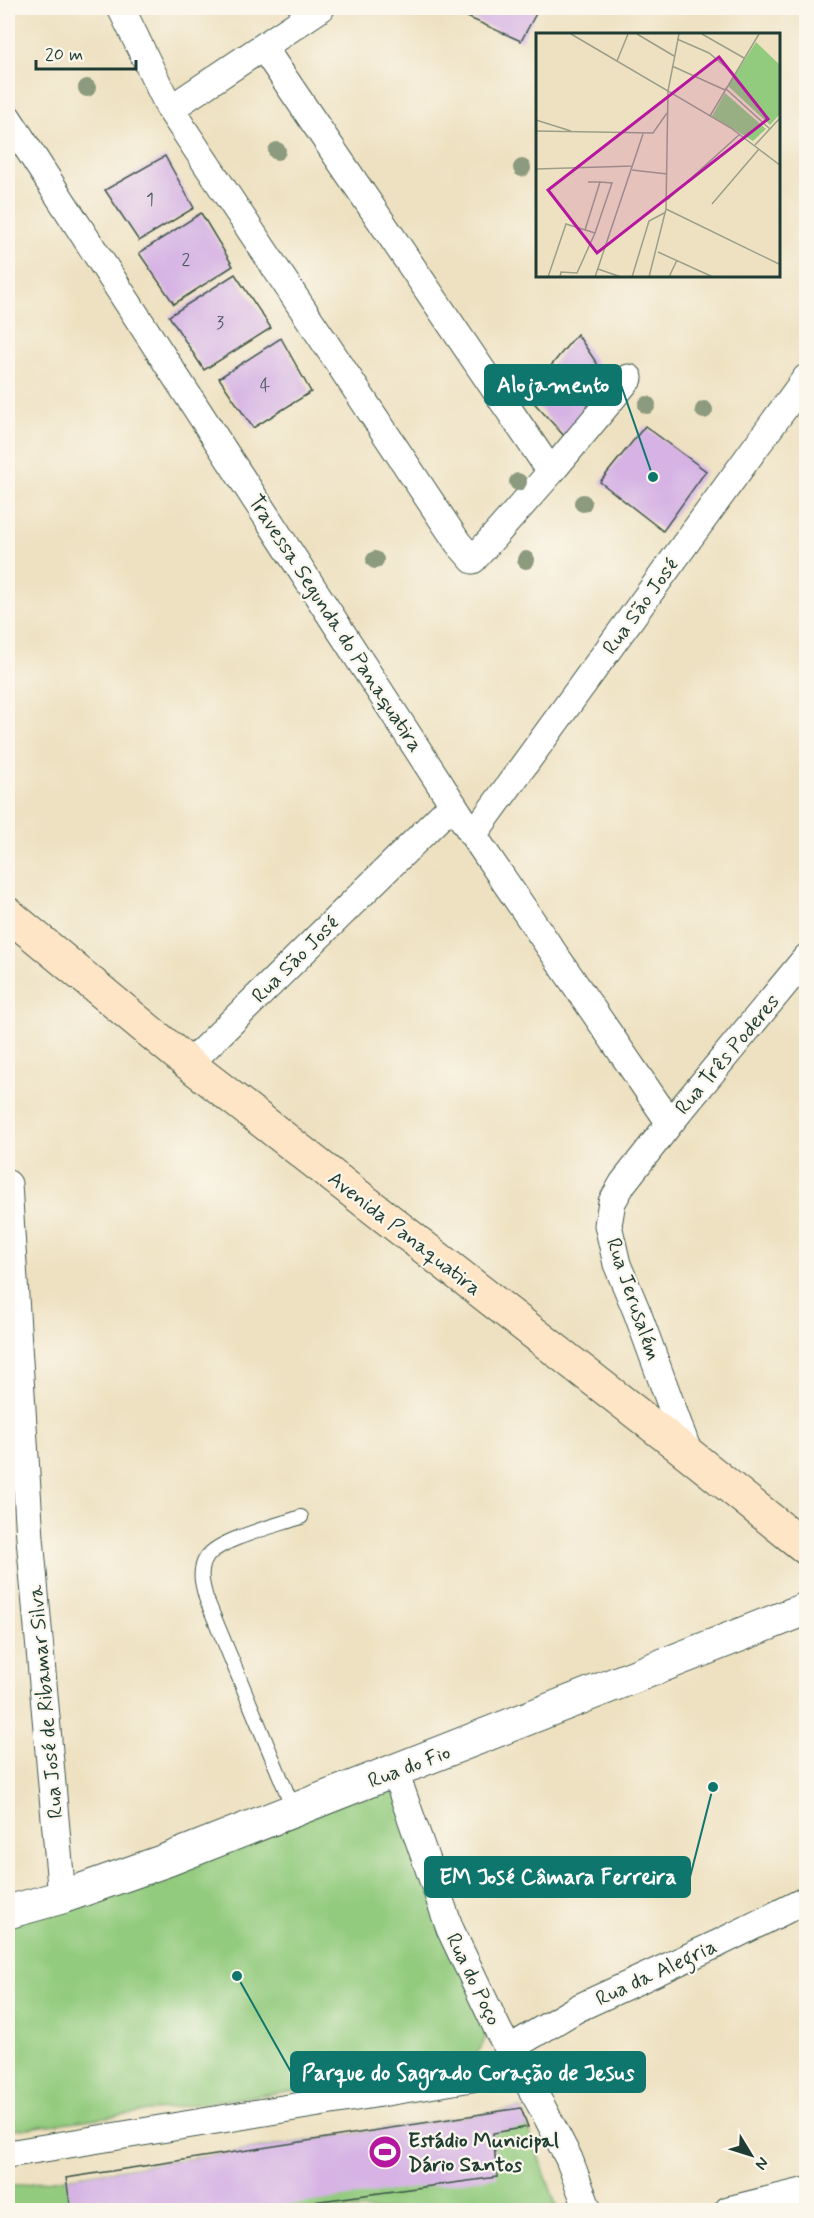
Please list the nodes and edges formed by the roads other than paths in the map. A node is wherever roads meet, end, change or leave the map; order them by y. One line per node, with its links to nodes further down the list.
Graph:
1 (121, 8): 4 (street)
2 (321, 8): 3 (street)
3 (263, 47): 4 (street); 8 (street)
4 (170, 109): 8 (street)
5 (8, 118): 9 (street, Travessa Segunda do Panaquatira)
6 (629, 378): 8 (street)
7 (807, 378): 10 (street, Rua São José)
8 (551, 472)
9 (453, 804): 10 (street, Travessa Segunda do Panaquatira); 13 (street, Rua São José)
10 (473, 835): 14 (street, Travessa Segunda do Panaquatira)
11 (8, 914): 13 (main road, Avenida Panaquatira)
12 (807, 958): 14 (street, Rua Três Poderes)
13 (189, 1064): 16 (main road, Avenida Panaquatira)
14 (670, 1123): 16 (street, Rua Jerusalém)
15 (8, 1184): 22 (street, Rua José de Ribamar Silva)
16 (689, 1454): 18 (main road, Avenida Panaquatira)
17 (301, 1517): 21 (lane)
18 (807, 1548)
19 (807, 1609): 20 (street, Rua do Fio)
20 (394, 1772): 21 (street, Rua do Fio); 25 (street, Rua do Poço)
21 (294, 1810): 22 (street, Rua do Fio)
22 (62, 1897): 24 (street, Rua do Fio)
23 (807, 1900): 25 (street, Rua da Alegria)
24 (8, 1912)
25 (515, 2059): 26 (street); 28 (street, Rua do Poço)
26 (8, 2154)
27 (807, 2191): 29 (street)
28 (588, 2211)
29 (728, 2211)

